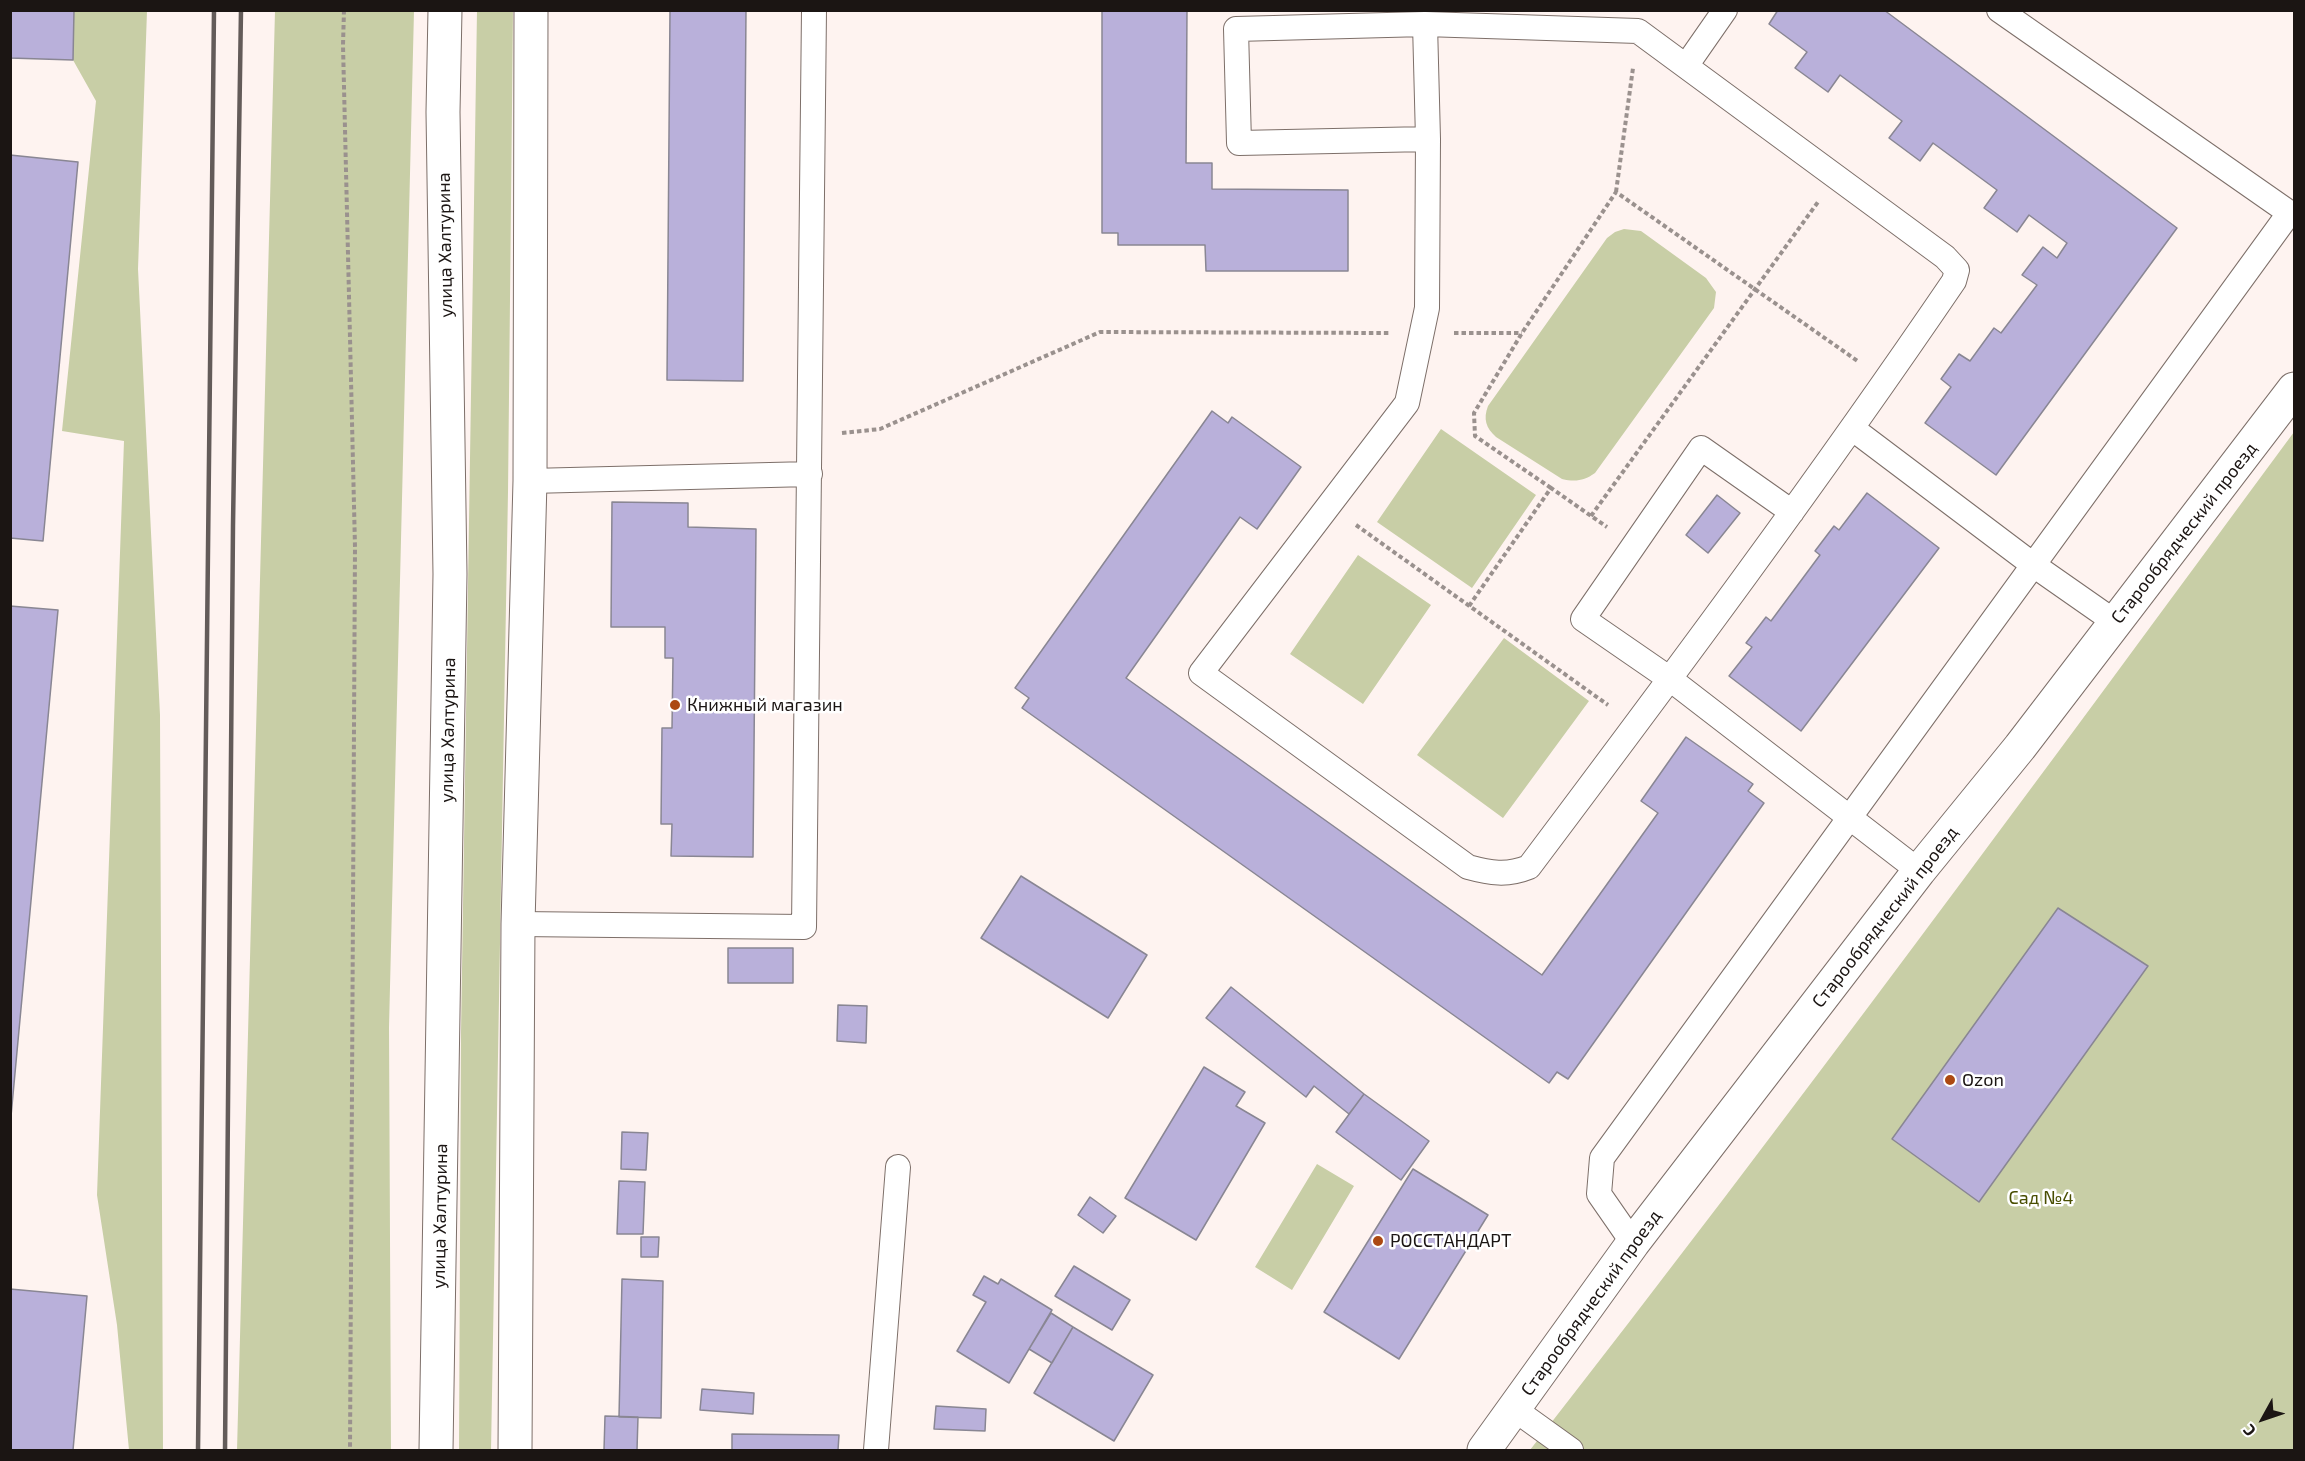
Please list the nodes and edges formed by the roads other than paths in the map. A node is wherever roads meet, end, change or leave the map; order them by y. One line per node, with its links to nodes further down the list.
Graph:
1 (445, 10): 24 (main road, улица Халтурина)
2 (531, 10): 13 (main road)
3 (814, 10): 12 (lane)
4 (1725, 10): 7 (lane)
5 (1999, 10): 9 (lane)
6 (1425, 24): 7 (lane); 8 (lane); 8 (lane)
7 (1686, 66): 11 (lane)
8 (1428, 139): 17 (lane)
9 (2292, 214): 15 (lane)
10 (2295, 389): 16 (main road, Старообрядческий проезд)
11 (1853, 429): 14 (lane); 15 (lane)
12 (810, 474): 13 (lane); 20 (lane)
13 (530, 480): 20 (main road)
14 (1792, 512): 17 (lane); 17 (lane)
15 (2032, 564): 16 (lane); 18 (lane)
16 (2115, 622): 19 (main road, Старообрядческий проезд)
17 (1671, 680): 18 (lane)
18 (1849, 818): 19 (lane); 22 (lane)
19 (1919, 871): 22 (main road, Старообрядческий проезд)
20 (518, 924): 25 (main road)
21 (898, 1167): 26 (lane)
22 (1633, 1243): 23 (main road, Старообрядческий проезд)
23 (1514, 1409): 27 (main road, Старообрядческий проезд); 28 (lane)
24 (436, 1450)
25 (515, 1450)
26 (876, 1450)
27 (1484, 1450)
28 (1571, 1450)

